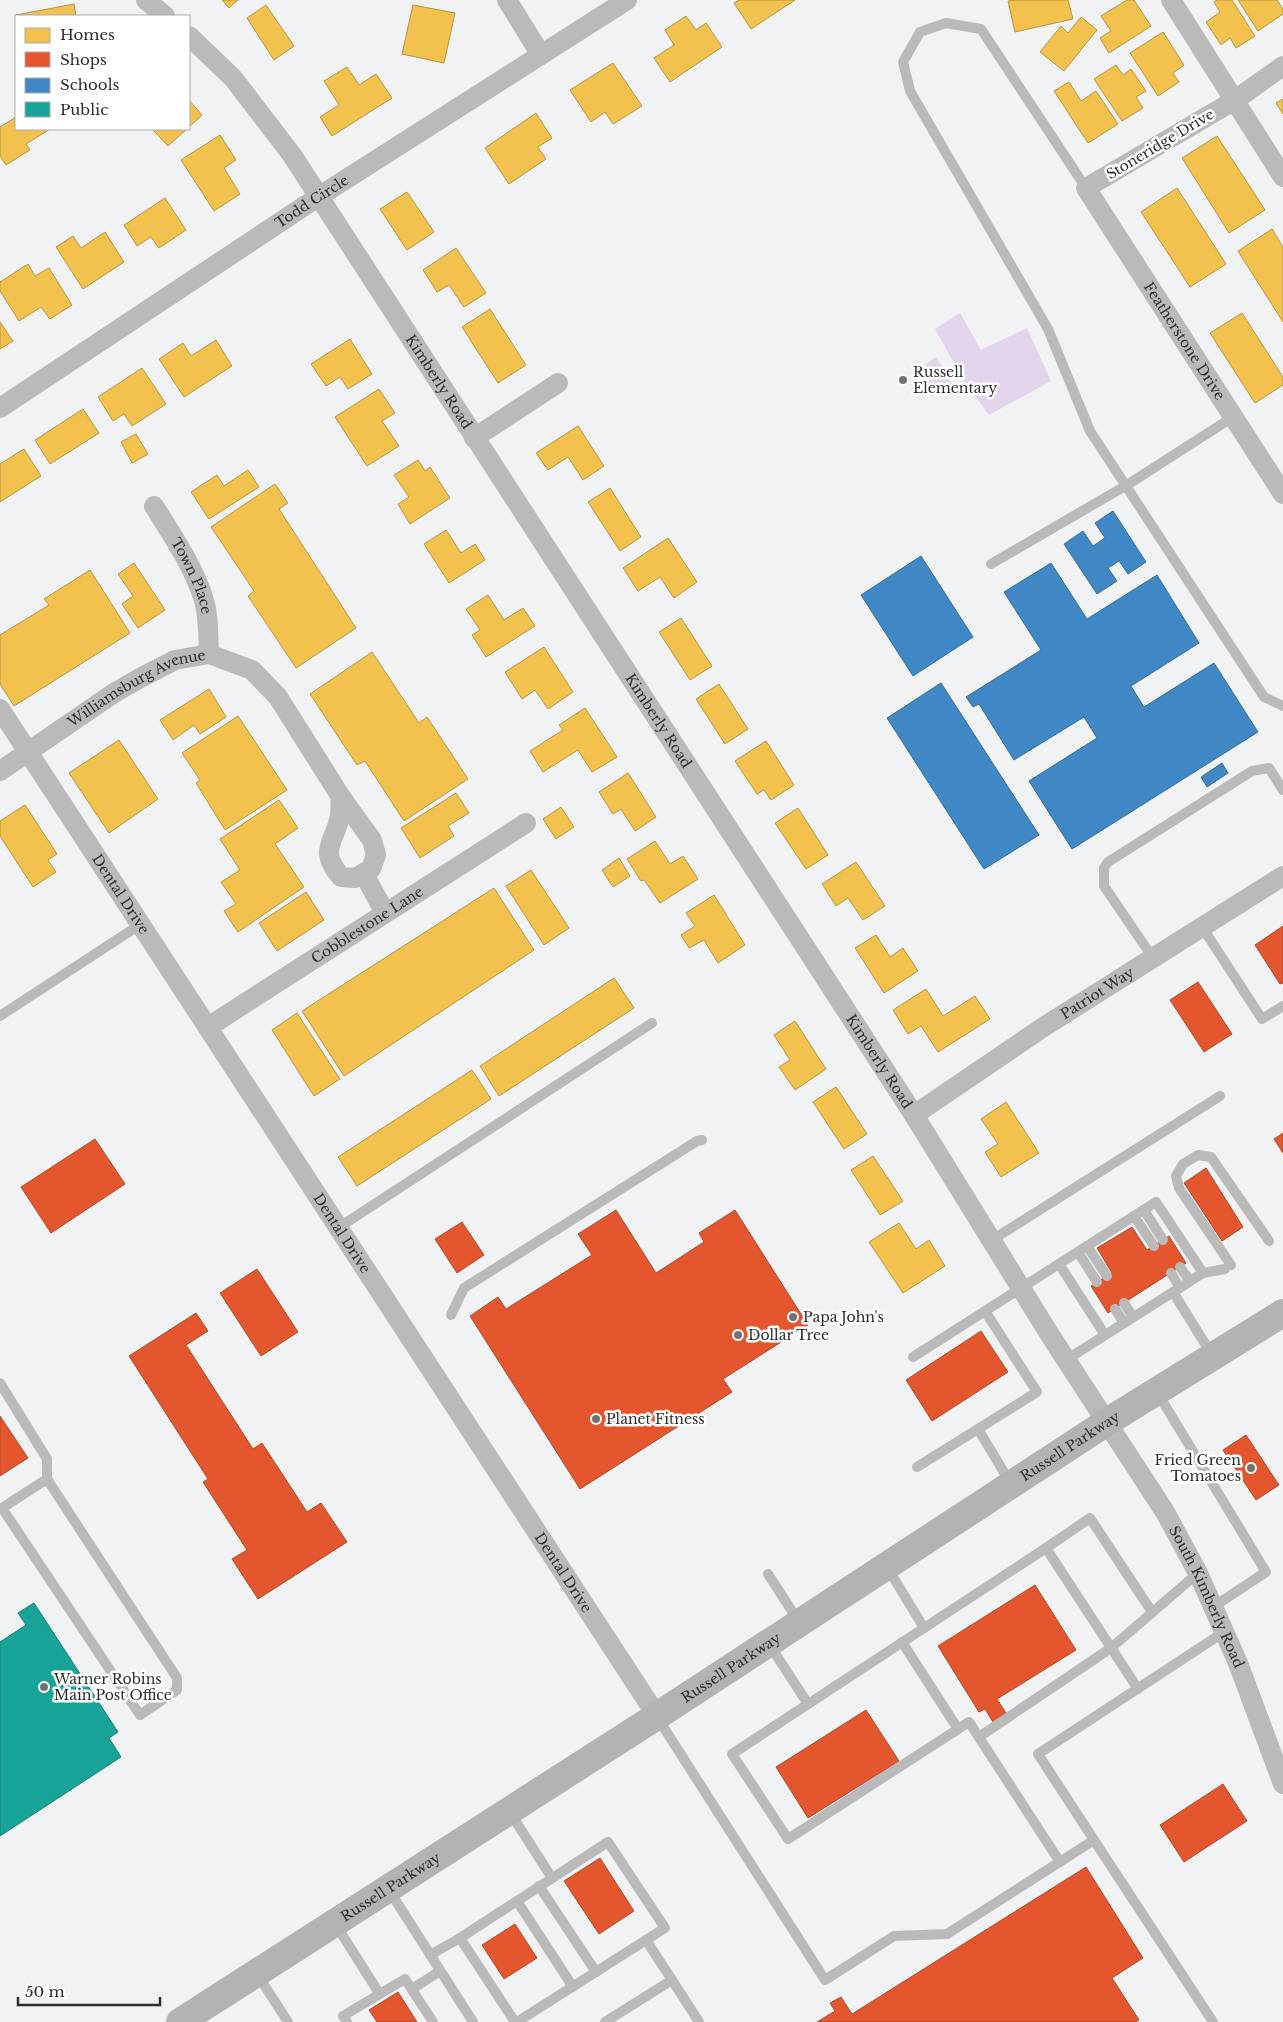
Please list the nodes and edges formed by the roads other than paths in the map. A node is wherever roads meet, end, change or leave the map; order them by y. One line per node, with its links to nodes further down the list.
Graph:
1 (146, 0): 5 (street)
2 (507, 0): 7 (street)
3 (627, 0): 7 (street, Todd Circle)
4 (1170, 0): 9 (street)
5 (164, 15)
6 (190, 37): 12 (street, Kimberly Road)
7 (541, 55): 12 (street, Todd Circle)
8 (1283, 66): 9 (street, Stoneridge Drive)
9 (1235, 100): 10 (street); 11 (street, Stoneridge Drive)
10 (1283, 177)
11 (1086, 188): 15 (street, Featherstone Drive); 17 (lane)
12 (318, 197): 14 (street, Todd Circle); 16 (street, Kimberly Road)
13 (558, 383): 16 (street)
14 (0, 408)
15 (1233, 417): 17 (lane); 18 (street, Featherstone Drive)
16 (474, 438): 40 (street, Kimberly Road)
17 (1127, 485): 20 (lane); 22 (lane)
18 (1283, 494)
19 (154, 506): 21 (street, Town Place)
20 (991, 564)
21 (209, 654): 24 (street, Williamsburg Avenue); 27 (street, Williamsburg Avenue)
22 (1283, 706)
23 (0, 709): 24 (street, Dental Drive)
24 (28, 752): 25 (street, Williamsburg Avenue); 32 (street, Dental Drive)
25 (0, 771)
26 (1283, 790): 34 (lane)
27 (341, 796): 29 (street, Williamsburg Avenue); 29 (street)
28 (526, 823): 31 (street, Cobblestone Lane)
29 (364, 874): 31 (street)
30 (1283, 876): 33 (street, Patriot Way)
31 (385, 913): 38 (street, Cobblestone Lane)
32 (141, 924): 36 (lane); 38 (street, Dental Drive)
33 (1202, 927): 34 (street, Patriot Way); 35 (lane)
34 (1153, 958): 40 (street, Patriot Way)
35 (1283, 1006)
36 (0, 1016)
37 (652, 1023): 44 (lane)
38 (208, 1027): 44 (street, Dental Drive)
39 (1220, 1096): 45 (lane)
40 (914, 1115): 45 (street, Kimberly Road)
41 (702, 1140): 61 (lane)
42 (1144, 1210): 43 (lane); 46 (lane); 53 (lane)
43 (1134, 1216): 48 (lane); 49 (lane)
44 (338, 1228): 90 (street, Dental Drive)
45 (992, 1240): 57 (street, Kimberly Road)
46 (1163, 1240)
47 (1269, 1241): 53 (lane)
48 (1154, 1246)
49 (1082, 1249): 50 (lane); 54 (lane); 56 (lane)
50 (1059, 1264): 57 (lane); 64 (lane)
51 (1180, 1267): 55 (lane)
52 (1171, 1273): 58 (lane)
53 (1203, 1274): 55 (lane)
54 (1107, 1276)
55 (1190, 1281): 58 (lane)
56 (1097, 1282)
57 (1022, 1287): 59 (lane); 67 (street, Kimberly Road)
58 (1176, 1290): 62 (lane); 65 (lane)
59 (986, 1311): 66 (lane); 71 (lane)
60 (1283, 1313): 65 (main road, Russell Parkway)
61 (451, 1315)
62 (1133, 1318): 63 (lane); 63 (lane)
63 (1124, 1323): 64 (lane)
64 (1105, 1336): 67 (lane)
65 (1213, 1356): 69 (main road, Russell Parkway)
66 (913, 1357)
67 (1066, 1360): 70 (street, Kimberly Road)
68 (0, 1383): 73 (lane)
69 (1156, 1391): 70 (main road, Russell Parkway); 80 (lane)
70 (1107, 1422): 74 (main road, Russell Parkway); 78 (street, South Kimberly Road)
71 (978, 1429): 72 (lane); 74 (lane)
72 (917, 1467)
73 (47, 1479): 75 (lane); 75 (lane)
74 (1012, 1485): 77 (main road, Russell Parkway)
75 (1, 1508)
76 (1046, 1548): 81 (lane); 83 (lane); 87 (lane)
77 (887, 1566): 82 (main road, Russell Parkway); 83 (lane)
78 (1198, 1573): 80 (street, South Kimberly Road); 81 (lane)
79 (768, 1574): 82 (lane)
80 (1213, 1607): 84 (street, South Kimberly Road)
81 (1152, 1612): 87 (lane)
82 (799, 1623): 86 (main road, Russell Parkway)
83 (924, 1628): 85 (lane)
84 (1224, 1632): 88 (lane); 93 (street, South Kimberly Road)
85 (902, 1642): 89 (lane); 91 (lane)
86 (769, 1643): 89 (lane); 90 (main road, Russell Parkway)
87 (1111, 1648): 88 (lane); 92 (lane)
88 (1138, 1689): 95 (lane)
89 (808, 1704): 91 (lane)
90 (656, 1716): 94 (main road, Russell Parkway); 96 (lane)
91 (958, 1729): 92 (lane)
92 (979, 1737): 96 (lane)
93 (1283, 1784)
94 (508, 1810): 97 (lane); 99 (main road, Russell Parkway)
95 (1094, 1840): 96 (lane); 120 (lane)
96 (1060, 1862)
97 (552, 1878): 98 (lane); 103 (lane)
98 (539, 1886): 100 (lane); 107 (lane)
99 (388, 1887): 101 (main road, Russell Parkway); 104 (lane)
100 (517, 1901): 102 (lane); 109 (lane)
101 (334, 1922): 106 (main road, Russell Parkway); 111 (lane)
102 (460, 1938): 104 (lane); 117 (lane)
103 (646, 1940): 107 (lane); 108 (lane)
104 (430, 1955): 105 (lane)
105 (440, 1971): 110 (lane); 116 (lane)
106 (256, 1972): 112 (main road, Russell Parkway); 113 (lane)
107 (596, 1972): 109 (lane)
108 (672, 1980): 118 (lane); 119 (lane)
109 (573, 1987): 117 (lane)
110 (412, 1989): 111 (lane); 115 (lane)
111 (379, 1993): 114 (lane)
112 (180, 2022)
113 (288, 2022)
114 (347, 2022)
115 (432, 2022)
116 (473, 2022)
117 (516, 2022)
118 (605, 2022)
119 (699, 2022)
120 (1213, 2022)

